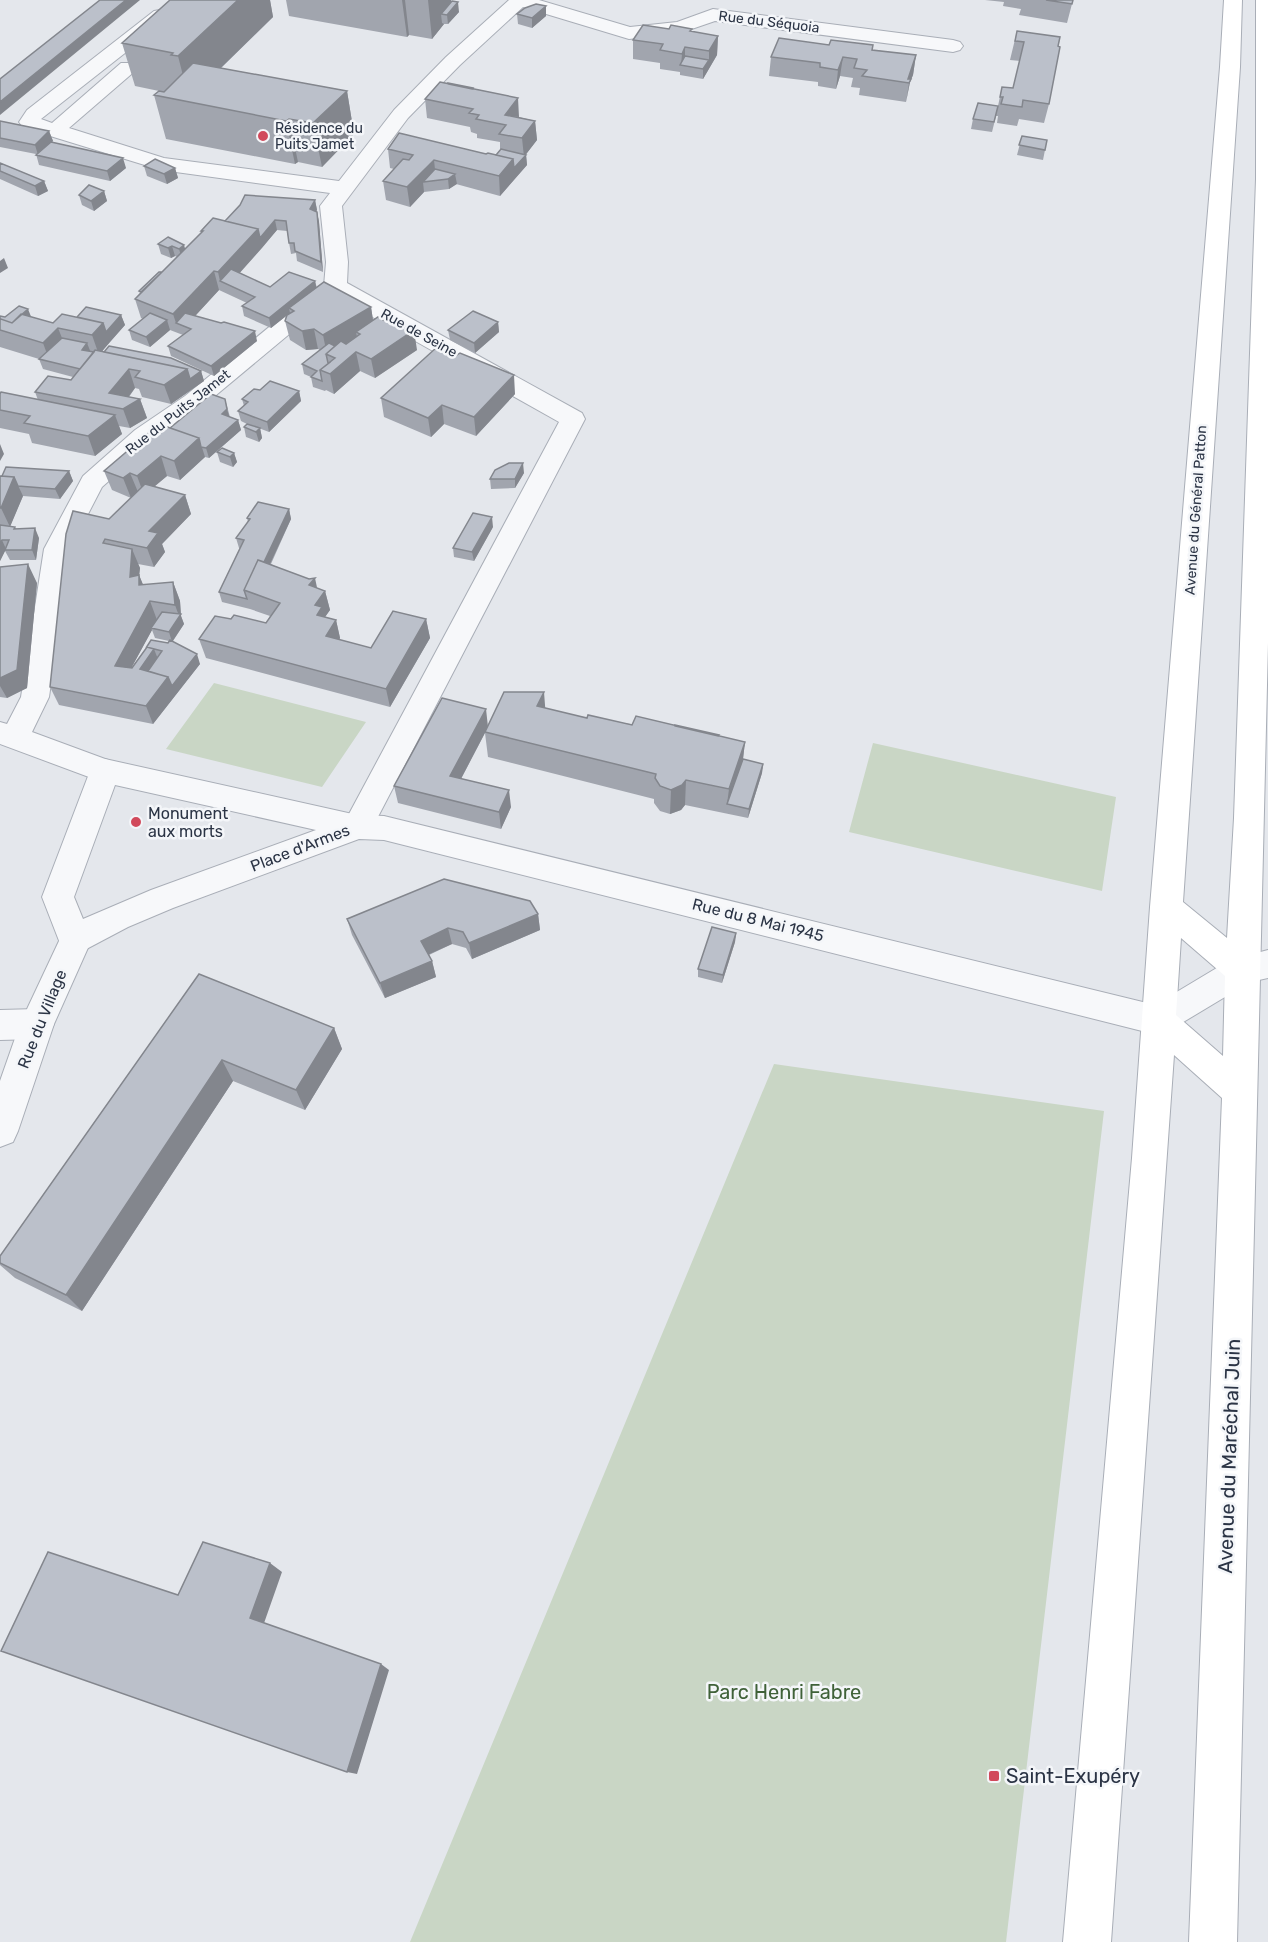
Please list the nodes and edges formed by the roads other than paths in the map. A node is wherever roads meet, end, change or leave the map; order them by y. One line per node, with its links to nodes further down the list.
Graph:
1 (520, 0): 5 (street, Rue du Séquoia); 7 (street)
2 (1233, 0): 12 (main road, Avenue du Général Patton)
3 (1265, 0): 14 (main road)
4 (195, 5): 6 (street); 6 (street)
5 (953, 46)
6 (54, 130): 7 (street)
7 (344, 188): 8 (street)
8 (335, 286): 9 (street, Rue du Puits Jamet); 11 (street, Rue de Seine)
9 (7, 735): 10 (street, Place d'Armes)
10 (105, 771): 11 (street, Place d'Armes); 13 (street)
11 (357, 827): 13 (street, Place d'Armes); 15 (street, Rue du 8 Mai 1945)
12 (1166, 907): 14 (main road); 15 (main road, Avenue du Général Patton)
13 (75, 941): 16 (street, Rue du Village)
14 (1255, 967): 15 (street); 18 (main road, Avenue du Maréchal Juin)
15 (1158, 1020): 18 (main road); 20 (main road)
16 (38, 1024): 17 (street); 19 (street, Rue du Village)
17 (0, 1025)
18 (1239, 1091): 21 (main road, Avenue du Maréchal Juin)
19 (0, 1131)
20 (1087, 1942)
21 (1213, 1942)

